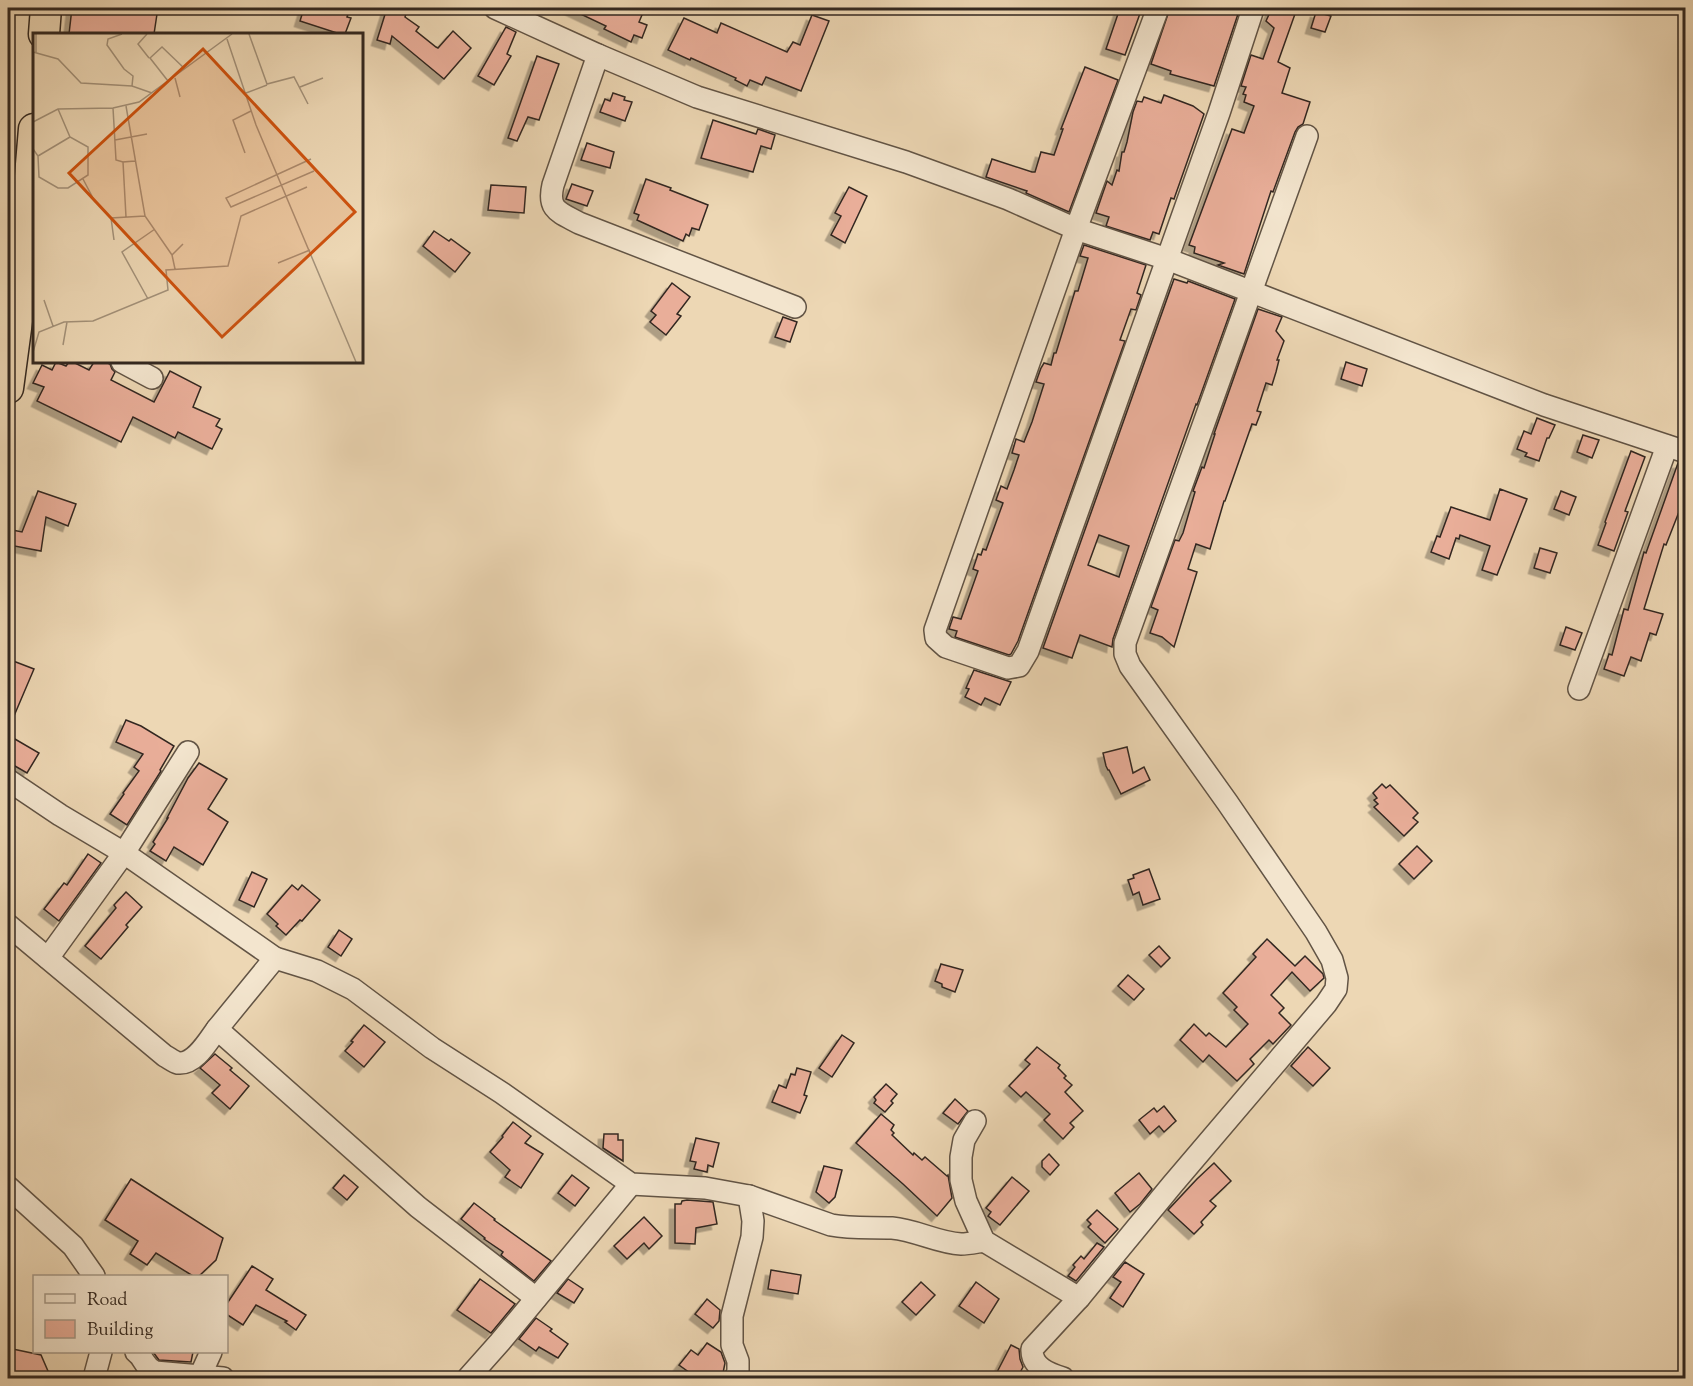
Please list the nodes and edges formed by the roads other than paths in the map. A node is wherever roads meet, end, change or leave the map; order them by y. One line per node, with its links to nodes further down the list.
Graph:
1 (46, 8): 5 (highway)
2 (495, 8): 6 (street)
3 (1158, 8): 10 (street)
4 (1252, 12): 11 (street)
5 (44, 33)
6 (598, 55): 10 (street); 13 (street)
7 (33, 133): 9 (highway)
8 (1307, 136): 12 (street)
9 (17, 205): 14 (highway)
10 (1076, 229): 11 (street); 11 (street)
11 (1167, 259): 12 (street)
12 (1251, 293): 18 (street); 34 (street)
13 (795, 307)
14 (27, 310): 16 (highway)
15 (124, 363): 17 (street)
16 (9, 372)
17 (152, 378)
18 (1676, 449): 19 (street)
19 (1579, 689)
20 (188, 752): 22 (street)
21 (8, 780): 22 (street)
22 (124, 853): 24 (street); 25 (street)
23 (8, 925): 24 (street)
24 (48, 958): 26 (street)
25 (275, 958): 26 (street); 28 (street)
26 (217, 1029): 33 (street)
27 (975, 1121): 31 (street)
28 (631, 1184): 30 (street); 33 (street)
29 (8, 1187): 32 (street)
30 (749, 1196): 31 (street); 41 (street)
31 (984, 1241): 34 (street)
32 (93, 1275)
33 (536, 1298): 40 (street)
34 (1078, 1298): 42 (street)
35 (101, 1353): 39 (street)
36 (140, 1353): 38 (street)
37 (211, 1353): 38 (street)
38 (212, 1377)
39 (94, 1378)
40 (468, 1378)
41 (735, 1378)
42 (1063, 1378)

